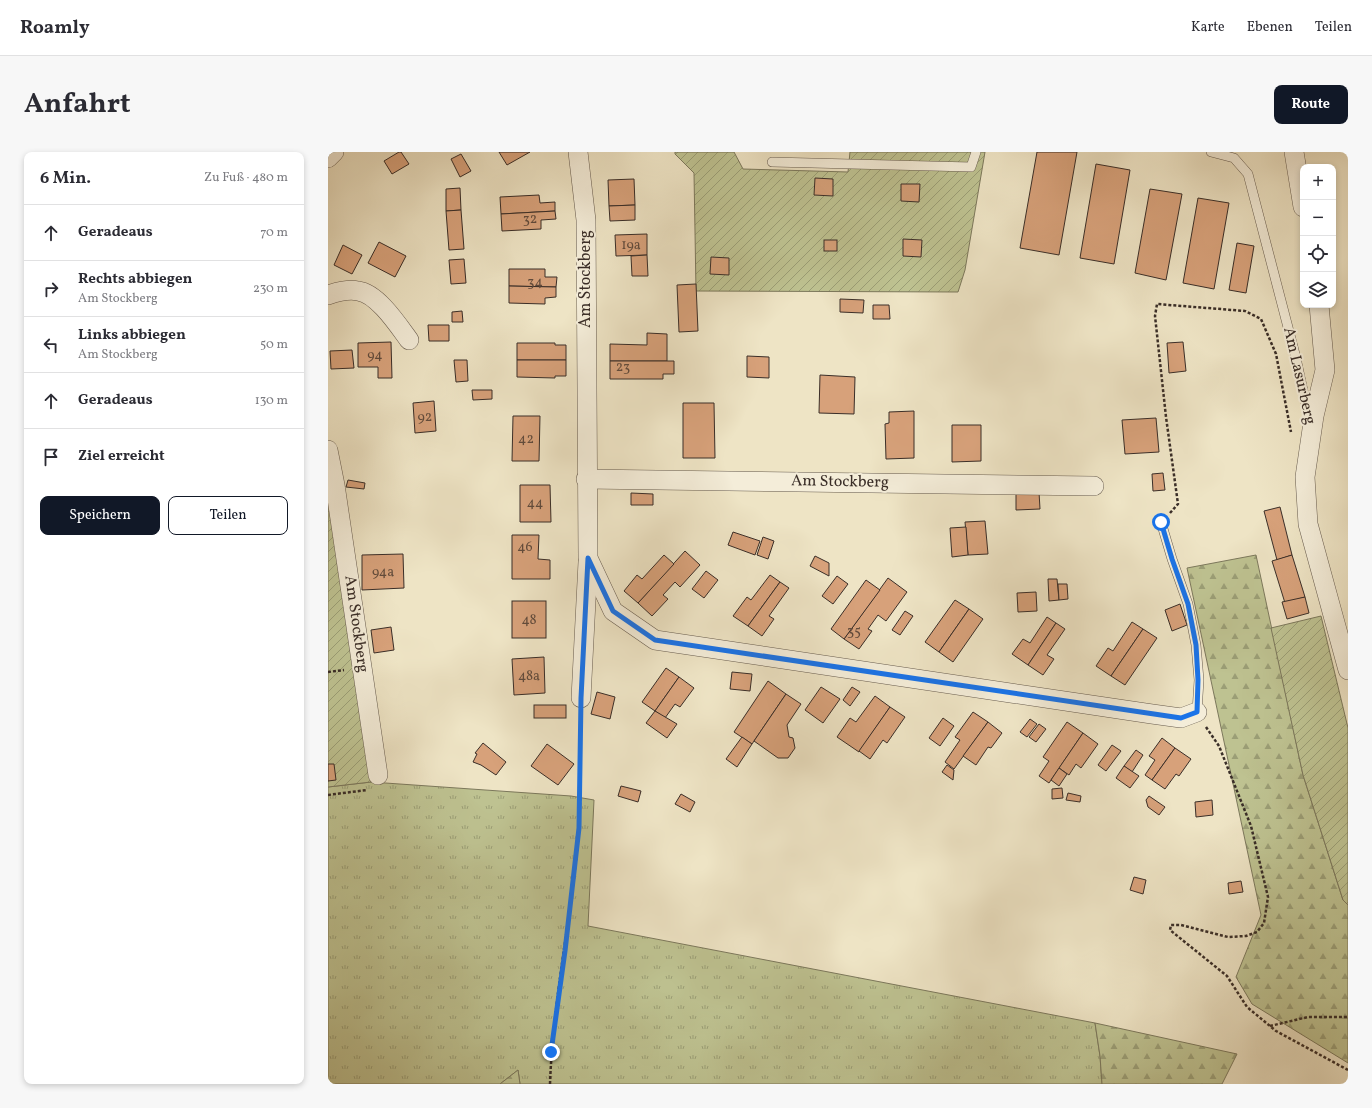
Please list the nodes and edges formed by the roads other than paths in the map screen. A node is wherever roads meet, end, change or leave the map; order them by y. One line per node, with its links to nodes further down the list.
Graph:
1 (334, 152): 6 (street)
2 (578, 152): 14 (street, Am Stockberg)
3 (976, 152): 7 (lane)
4 (1211, 152): 12 (lane, Am Lasurberg)
5 (1294, 152): 8 (street)
6 (328, 158)
7 (772, 162)
8 (1302, 200)
9 (328, 295): 11 (street)
10 (1319, 308): 12 (street)
11 (409, 340)
12 (1312, 429): 18 (street, Am Lasurberg)
13 (328, 450): 21 (street, Am Stockberg)
14 (586, 479): 15 (street, Am Stockberg); 17 (street, Am Stockberg)
15 (1094, 486)
16 (1161, 522): 20 (lane)
17 (588, 558): 19 (street, Am Stockberg); 20 (street, Am Stockberg)
18 (1348, 670)
19 (581, 698)
20 (1197, 712)
21 (378, 775)

